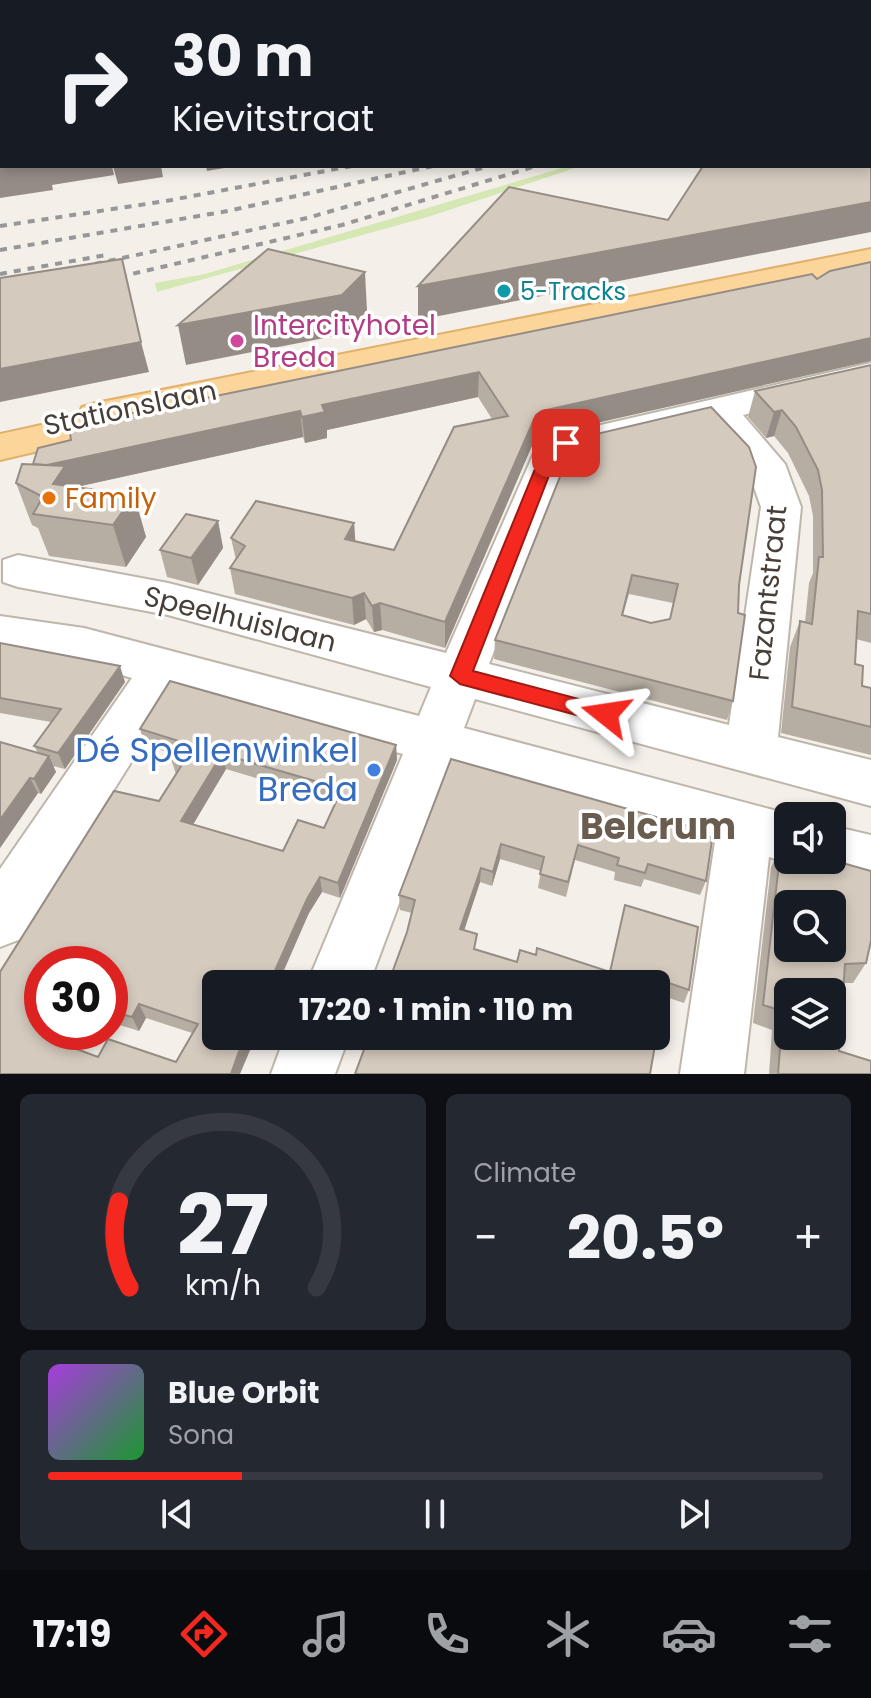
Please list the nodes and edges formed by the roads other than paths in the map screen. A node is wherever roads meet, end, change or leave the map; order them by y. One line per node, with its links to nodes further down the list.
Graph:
1 (871, 258): 5 (main road, Stationslaan)
2 (871, 267): 6 (main road, Stationslaan)
3 (871, 374): 4 (street)
4 (714, 409): 10 (street); 12 (street, Fazantstraat)
5 (0, 436)
6 (0, 447)
7 (18, 571): 10 (street, Speelhuislaan)
8 (0, 634): 9 (street)
9 (164, 669): 11 (street); 17 (street)
10 (460, 676): 11 (street); 12 (street, Speelhuislaan)
11 (434, 740): 14 (street); 18 (street)
12 (751, 752): 13 (street, Speelhuislaan)
13 (871, 783)
14 (766, 832): 21 (street)
15 (846, 855): 16 (street)
16 (871, 861)
17 (0, 919)
18 (344, 970)
19 (312, 1050): 20 (street)
20 (303, 1074)
21 (712, 1074)

